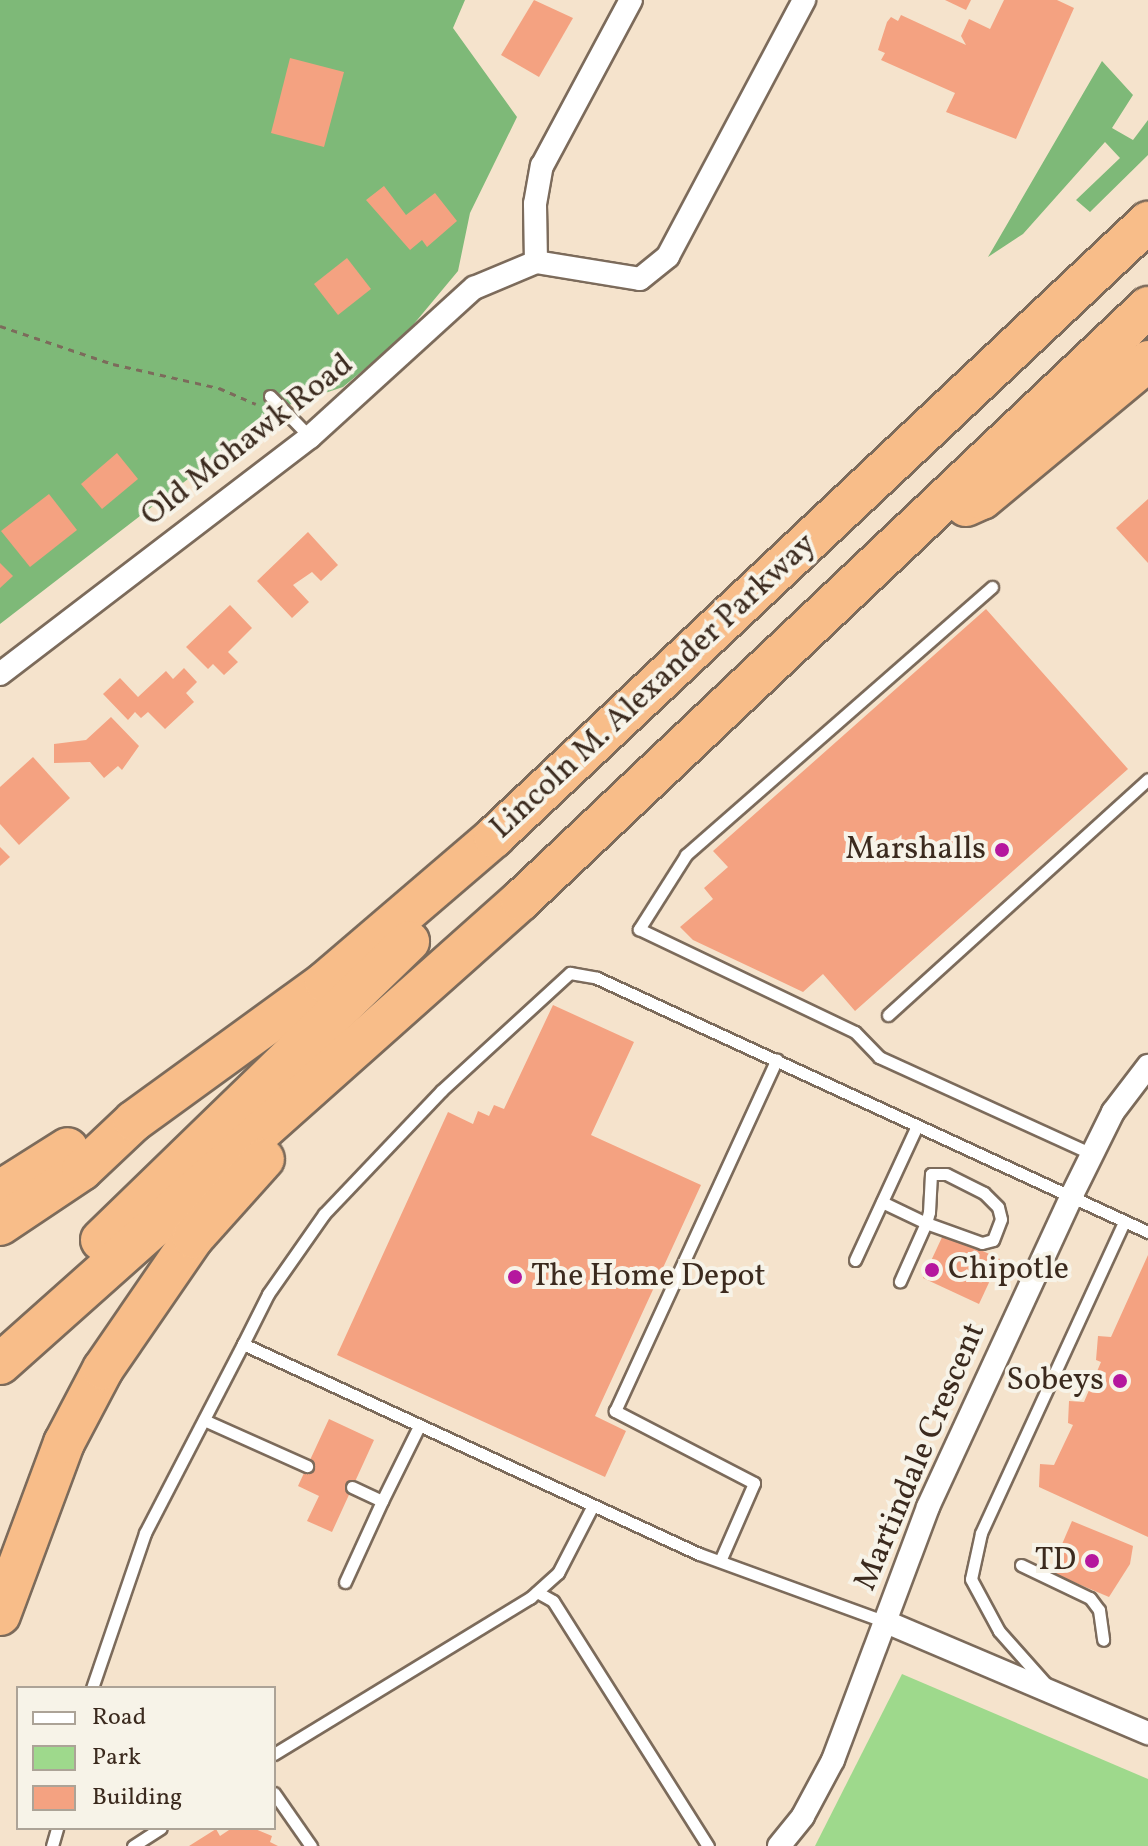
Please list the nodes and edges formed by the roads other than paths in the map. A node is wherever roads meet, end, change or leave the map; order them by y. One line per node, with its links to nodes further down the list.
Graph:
1 (631, 0): 5 (street)
2 (804, 0): 5 (street)
3 (1148, 196): 6 (highway)
4 (1148, 222): 6 (highway, Lincoln M. Alexander Parkway)
5 (536, 262): 10 (street, Old Mohawk Road)
6 (1085, 281): 15 (highway, Lincoln M. Alexander Parkway)
7 (1148, 307): 11 (highway, Lincoln M. Alexander Parkway)
8 (1148, 361): 11 (highway)
9 (270, 396): 10 (lane)
10 (310, 437): 13 (street, Old Mohawk Road)
11 (914, 529): 16 (highway, Lincoln M. Alexander Parkway)
12 (992, 587): 22 (lane)
13 (0, 674)
14 (1148, 779): 17 (lane)
15 (494, 837): 20 (highway, Lincoln M. Alexander Parkway); 32 (highway)
16 (521, 900): 34 (highway); 45 (highway)
17 (888, 1015)
18 (777, 1059): 21 (lane); 33 (lane); 41 (lane)
19 (1148, 1066): 22 (street, Martindale Crescent)
20 (134, 1121): 23 (highway); 28 (highway)
21 (917, 1126): 24 (lane); 25 (lane)
22 (1092, 1154): 24 (street, Martindale Crescent)
23 (0, 1191)
24 (1070, 1199): 26 (lane); 46 (street, Martindale Crescent)
25 (882, 1202): 27 (lane); 30 (lane)
26 (1124, 1222): 29 (lane); 49 (lane)
27 (926, 1223): 27 (lane); 31 (lane)
28 (0, 1225)
29 (1148, 1232)
30 (855, 1260)
31 (900, 1281)
32 (0, 1335)
33 (243, 1344): 35 (lane); 36 (lane)
34 (0, 1364)
35 (204, 1420): 37 (lane); 48 (lane)
36 (419, 1426): 39 (lane); 40 (lane)
37 (307, 1466)
38 (352, 1487): 39 (lane)
39 (382, 1501): 43 (lane)
40 (592, 1507): 41 (lane); 44 (lane)
41 (720, 1561): 46 (lane)
42 (1021, 1565): 47 (lane)
43 (345, 1582)
44 (537, 1592): 51 (lane); 56 (lane)
45 (0, 1615)
46 (886, 1622): 49 (street, Martindale Crescent); 57 (street)
47 (1103, 1640)
48 (93, 1686)
49 (1051, 1689): 50 (street, Martindale Crescent)
50 (1148, 1733)
51 (276, 1753)
52 (276, 1796): 55 (lane)
53 (158, 1830): 54 (lane)
54 (133, 1846)
55 (311, 1846)
56 (708, 1846)
57 (779, 1846)

